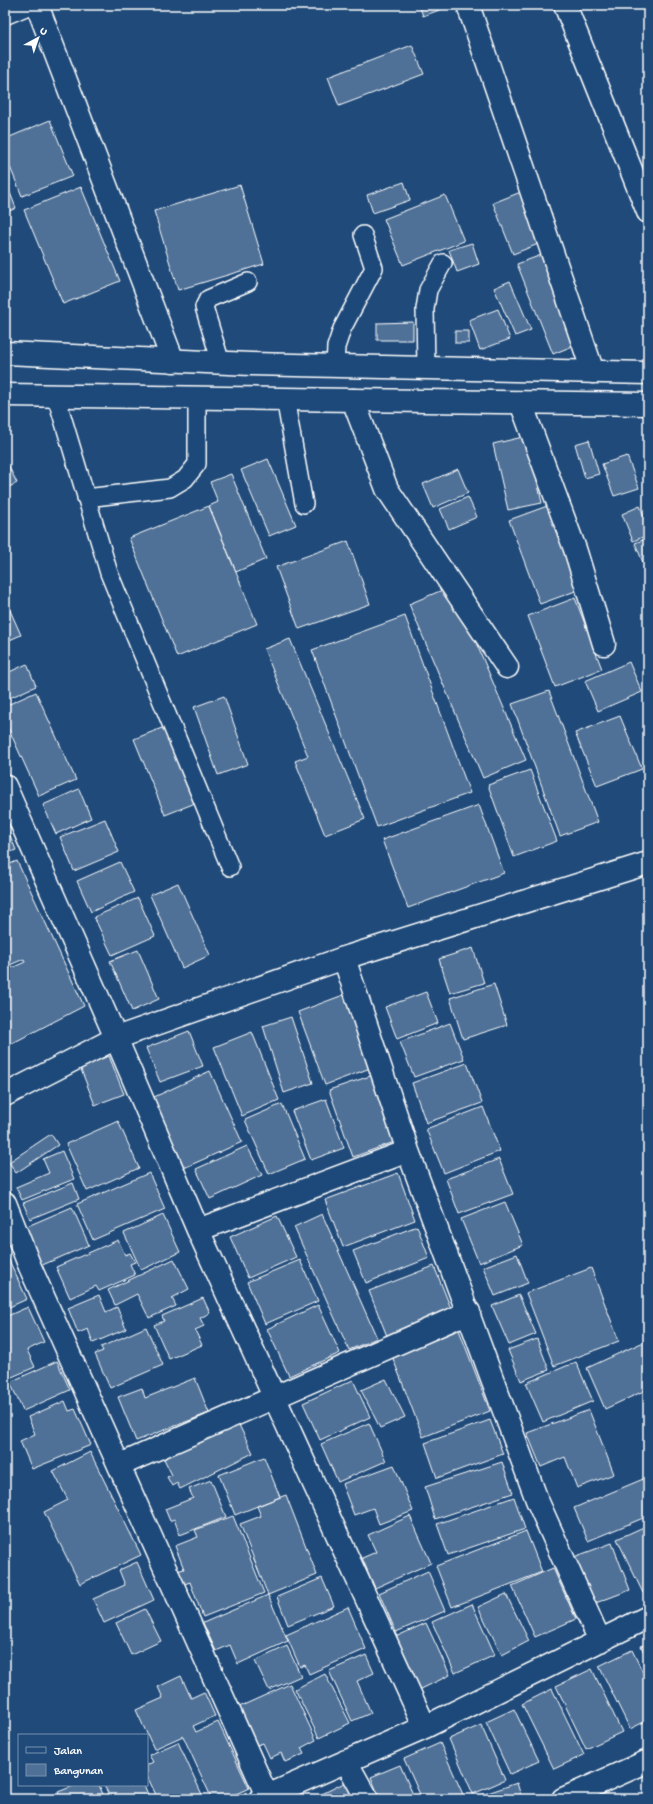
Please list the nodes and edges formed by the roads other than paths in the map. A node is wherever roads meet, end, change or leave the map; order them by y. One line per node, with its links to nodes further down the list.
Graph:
1 (24, 5): 5 (street)
2 (37, 5): 11 (street)
3 (468, 5): 16 (street)
4 (565, 5): 6 (street)
5 (5, 13)
6 (648, 212)
7 (363, 235): 14 (lane)
8 (443, 263): 15 (lane)
9 (248, 282): 12 (lane)
10 (5, 353): 11 (street)
11 (173, 361): 12 (street)
12 (221, 363): 13 (street)
13 (251, 364): 14 (street); 21 (street)
14 (336, 366): 15 (street)
15 (426, 368): 16 (street)
16 (593, 372): 17 (street)
17 (648, 373)
18 (5, 395): 19 (street)
19 (56, 396): 20 (street); 26 (lane)
20 (197, 398): 21 (street); 26 (lane)
21 (253, 398): 22 (street)
22 (286, 398): 23 (street); 27 (lane)
23 (353, 400): 24 (street); 29 (street)
24 (521, 403): 25 (street); 28 (street)
25 (648, 404)
26 (86, 498): 32 (lane)
27 (304, 504)
28 (604, 644)
29 (507, 667)
30 (5, 786): 34 (street)
31 (648, 864): 33 (street)
32 (230, 867)
33 (344, 958): 34 (street); 36 (street)
34 (116, 1038): 35 (street); 38 (street)
35 (5, 1095)
36 (408, 1151): 38 (street); 39 (street)
37 (5, 1203): 41 (street)
38 (198, 1230): 40 (street)
39 (469, 1312): 40 (street); 43 (street)
40 (273, 1397): 41 (street); 44 (street)
41 (120, 1465): 47 (street)
42 (648, 1617): 43 (street)
43 (600, 1641): 44 (street)
44 (425, 1727): 45 (street)
45 (346, 1761): 47 (street); 48 (street)
46 (648, 1761): 49 (street)
47 (263, 1797)
48 (367, 1799)
49 (563, 1799)

